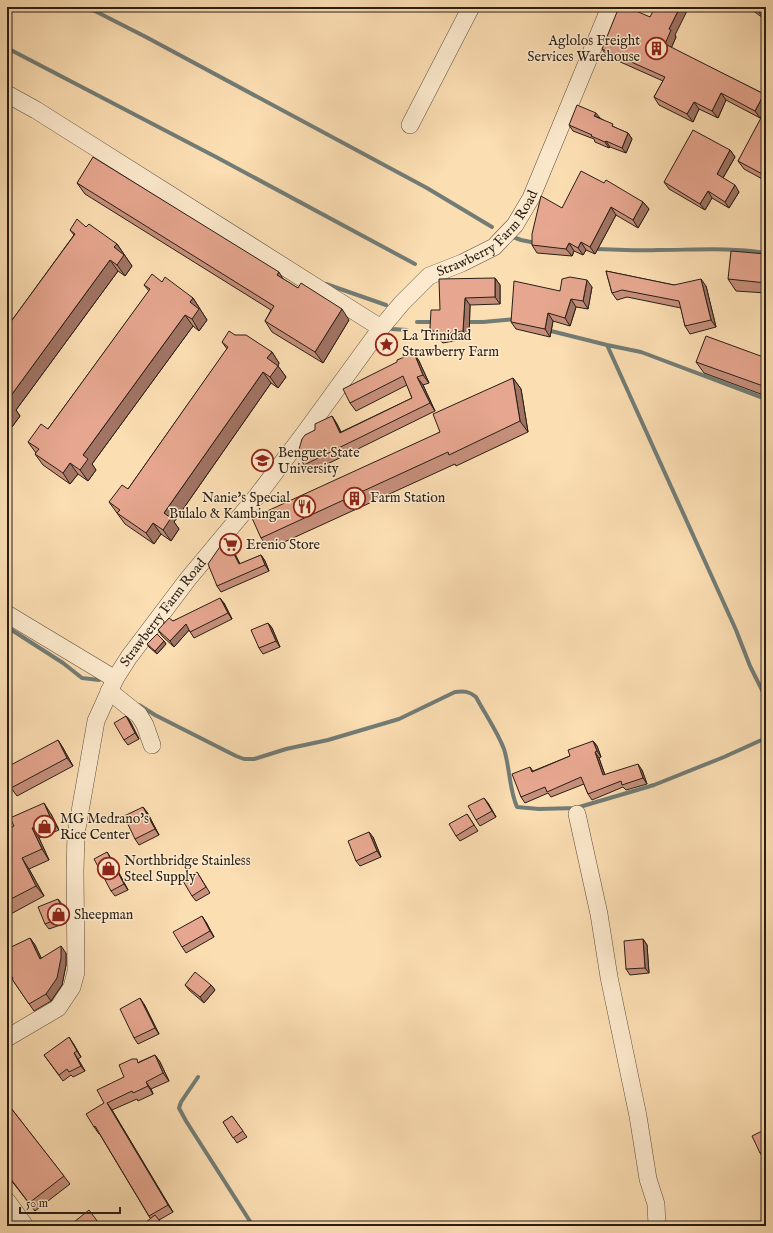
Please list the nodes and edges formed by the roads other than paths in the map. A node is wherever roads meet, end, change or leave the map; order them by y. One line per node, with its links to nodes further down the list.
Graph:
1 (471, 7): 4 (street)
2 (610, 7): 5 (street, Strawberry Farm Road)
3 (7, 94): 5 (street)
4 (410, 125)
5 (381, 328): 7 (street, Strawberry Farm Road)
6 (7, 614): 7 (street)
7 (112, 685): 8 (street); 10 (street, Strawberry Farm Road)
8 (152, 745)
9 (577, 814): 13 (street)
10 (7, 1038)
11 (7, 1201): 12 (street)
12 (25, 1226)
13 (657, 1226)

